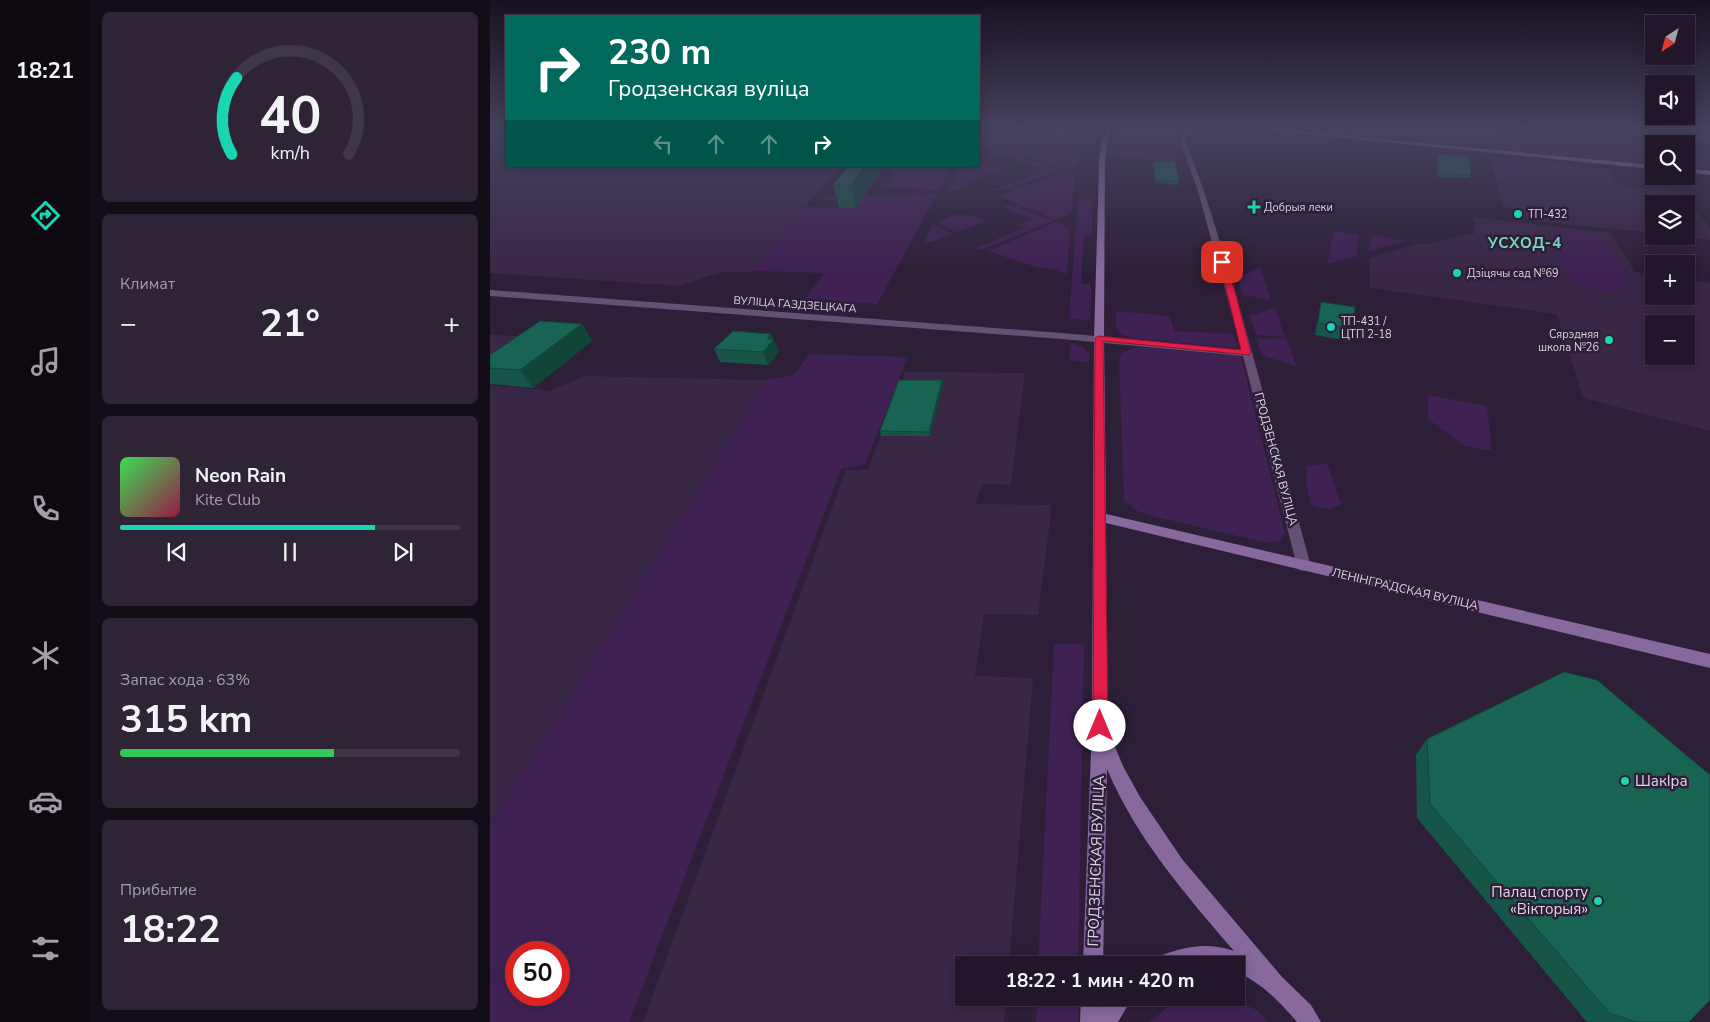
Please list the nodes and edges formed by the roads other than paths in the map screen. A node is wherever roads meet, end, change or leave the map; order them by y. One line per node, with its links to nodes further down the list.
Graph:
1 (1102, 176): 4 (main road, ГРОДЗЕНСКАЯ ВУЛІЦА)
2 (1194, 176): 5 (street, ГРОДЗЕНСКАЯ ВУЛІЦА)
3 (490, 293): 4 (street, ВУЛІЦА ГАЗДЗЕЦКАГА)
4 (1099, 338): 5 (street); 6 (main road, ГРОДЗЕНСКАЯ ВУЛІЦА)
5 (1246, 353): 7 (street, ГРОДЗЕНСКАЯ ВУЛІЦА)
6 (1101, 517): 7 (main road, ЛЕНІНГРАДСКАЯ ВУЛІЦА); 9 (main road, ГРОДЗЕНСКАЯ ВУЛІЦА)
7 (1304, 566): 8 (main road, ЛЕНІНГРАДСКАЯ ВУЛІЦА)
8 (1710, 661)
9 (1100, 726): 10 (main road, ГРОДЗЕНСКАЯ ВУЛІЦА); 14 (main road, ГРОДЗЕНСКАЯ ВУЛІЦА)
10 (1093, 956)
11 (1198, 956): 12 (main road)
12 (1213, 956)
13 (1245, 965): 14 (main road)
14 (1273, 980): 17 (main road, ГРОДЗЕНСКАЯ ВУЛІЦА)
15 (1092, 1006): 18 (main road)
16 (1116, 1006): 19 (main road)
17 (1309, 1019)
18 (1091, 1022)
19 (1106, 1022)

